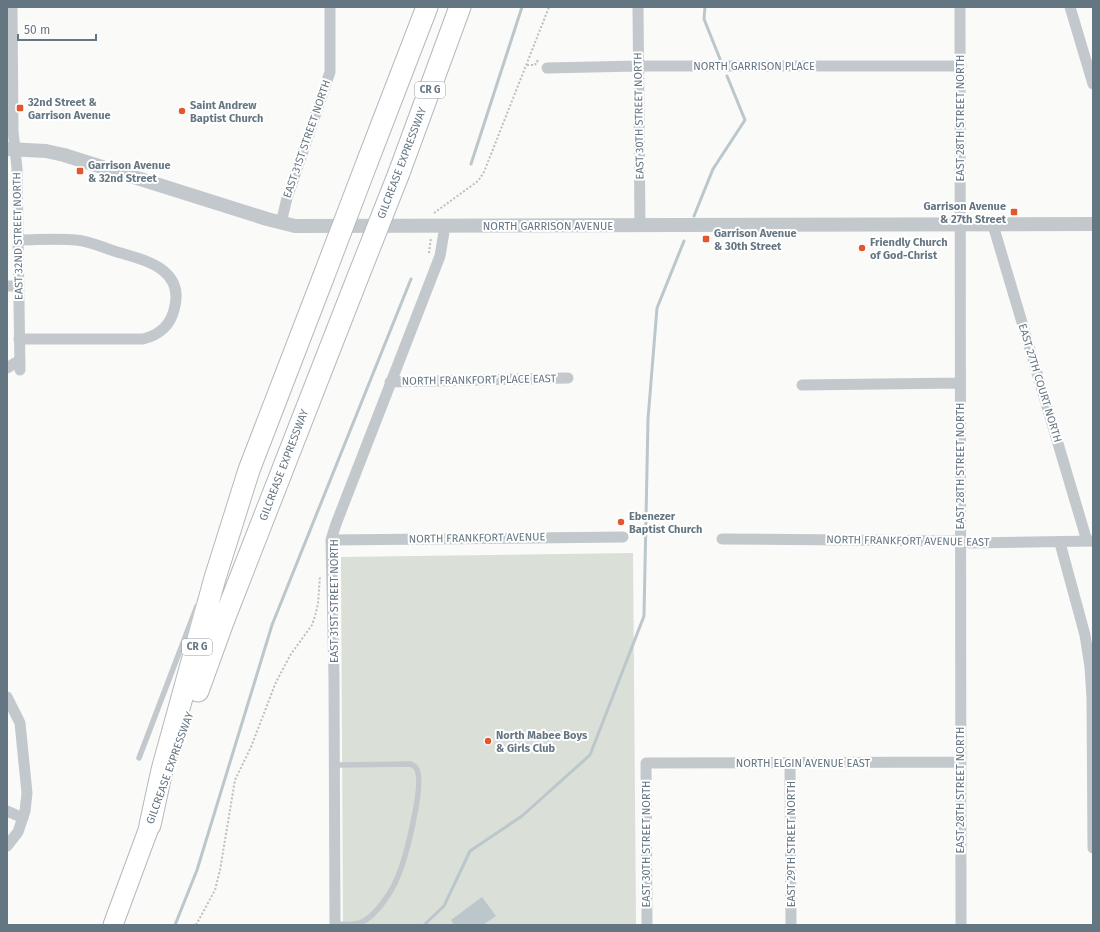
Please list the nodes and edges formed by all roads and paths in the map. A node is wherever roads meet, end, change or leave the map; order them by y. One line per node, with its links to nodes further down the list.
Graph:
1 (12, 7): 12 (street, EAST 32ND STREET NORTH)
2 (330, 7): 13 (street, EAST 31ST STREET NORTH)
3 (427, 7): 28 (highway, CR G, bridge)
4 (460, 7): 45 (highway, GILCREASE EXPRESSWAY / CR G, bridge)
5 (638, 7): 8 (street, EAST 30TH STREET NORTH)
6 (960, 7): 9 (street, EAST 28TH STREET NORTH)
7 (1070, 7): 11 (street)
8 (638, 66): 9 (street, NORTH GARRISON PLACE); 10 (street, NORTH GARRISON PLACE); 18 (street, EAST 30TH STREET NORTH)
9 (960, 66): 15 (street, EAST 28TH STREET NORTH)
10 (547, 68)
11 (1093, 84)
12 (11, 149): 13 (street, NORTH GARRISON AVENUE); 19 (street, EAST 32ND STREET NORTH)
13 (281, 223): 17 (street, NORTH GARRISON AVENUE)
14 (1093, 224): 16 (street, NORTH GARRISON AVENUE)
15 (960, 225): 16 (street, NORTH GARRISON AVENUE); 18 (street, NORTH GARRISON AVENUE); 26 (street, EAST 28TH STREET NORTH)
16 (993, 225): 33 (street, EAST 27TH COURT NORTH)
17 (445, 226): 18 (street, NORTH GARRISON AVENUE); 25 (street, EAST 31ST STREET NORTH)
18 (640, 226)
19 (18, 240): 21 (street, EAST 32ND STREET NORTH); 22 (street)
20 (7, 286): 21 (street)
21 (19, 286): 22 (street, EAST 32ND STREET NORTH)
22 (19, 339): 23 (street, EAST 32ND STREET NORTH)
23 (7, 368)
24 (568, 378): 25 (street, NORTH FRANKFORT PLACE EAST)
25 (390, 382): 31 (street, EAST 31ST STREET NORTH)
26 (960, 383): 27 (street); 32 (street, EAST 28TH STREET NORTH)
27 (802, 385)
28 (249, 470): 35 (lane); 45 (highway, CR G)
29 (623, 537): 31 (street, NORTH FRANKFORT AVENUE)
30 (722, 539): 32 (street, NORTH FRANKFORT AVENUE EAST)
31 (332, 540): 42 (street, EAST 31ST STREET NORTH)
32 (960, 541): 34 (street, NORTH FRANKFORT AVENUE EAST); 39 (street, EAST 28TH STREET NORTH)
33 (1090, 541): 34 (street, NORTH FRANKFORT AVENUE EAST)
34 (1060, 543): 47 (street)
35 (210, 573)
36 (198, 603): 38 (lane)
37 (7, 697): 44 (street)
38 (139, 758)
39 (960, 762): 41 (street, NORTH ELGIN AVENUE EAST); 53 (street, EAST 28TH STREET NORTH)
40 (646, 763): 41 (street, NORTH ELGIN AVENUE EAST); 51 (street, EAST 30TH STREET NORTH)
41 (790, 763): 52 (street, EAST 29TH STREET NORTH)
42 (335, 765): 48 (street, EAST 31ST STREET NORTH); 49 (lane)
43 (7, 811): 44 (street)
44 (23, 818): 46 (street)
45 (150, 825): 50 (highway, GILCREASE EXPRESSWAY / CR G)
46 (7, 846)
47 (1093, 848)
48 (335, 924): 49 (lane)
49 (353, 924)
50 (112, 925)
51 (647, 925)
52 (791, 925)
53 (961, 925)

